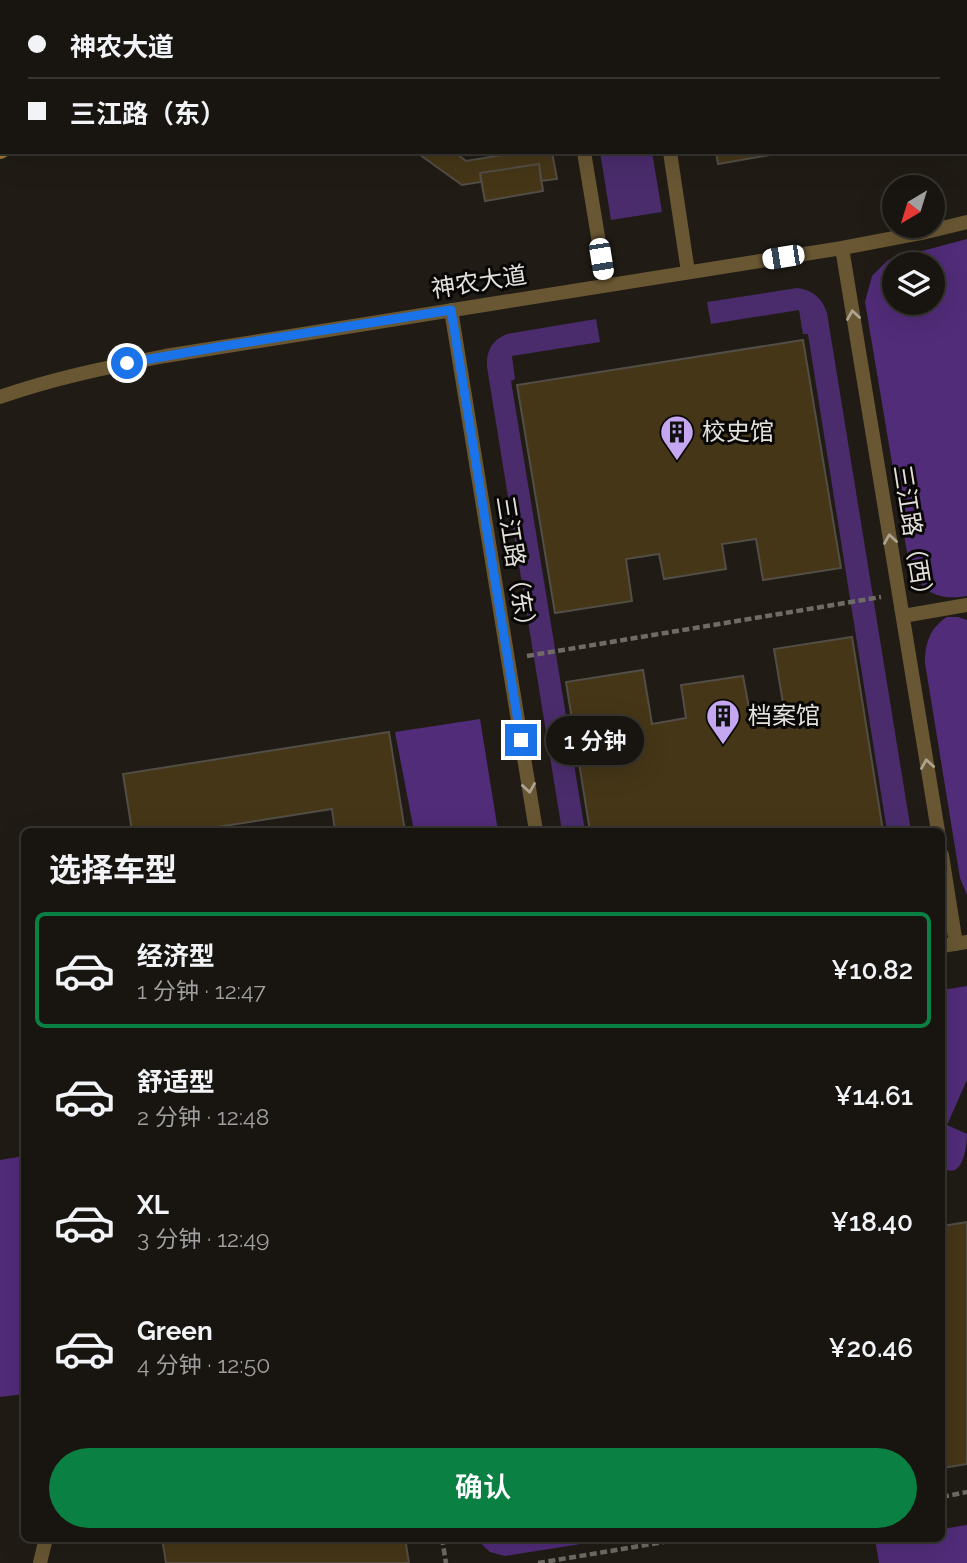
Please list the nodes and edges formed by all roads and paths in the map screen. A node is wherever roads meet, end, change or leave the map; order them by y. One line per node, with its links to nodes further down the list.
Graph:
1 (584, 154): 6 (lane)
2 (670, 154): 5 (lane)
3 (967, 222): 4 (lane, 神农大道)
4 (842, 248): 5 (lane, 神农大道); 9 (lane, 三江路（西）, one-way to 4)
5 (688, 272): 6 (lane, 神农大道)
6 (606, 285): 7 (lane, 神农大道)
7 (451, 310): 8 (lane, 神农大道); 12 (lane, 三江路（东）)
8 (0, 397)
9 (899, 594): 11 (lane, 三江路（西）); 12 (path)
10 (967, 605): 11 (lane)
11 (902, 616): 14 (lane, 三江路（西）, one-way to 11)
12 (508, 659): 13 (lane, 三江路（东）, one-way to 13)
13 (536, 828)
14 (937, 828)
15 (945, 876): 16 (lane)
16 (955, 944)
17 (967, 1492): 18 (path)
18 (945, 1496)
19 (45, 1542): 22 (lane)
20 (443, 1542): 23 (path)
21 (664, 1542): 24 (path)
22 (40, 1563)
23 (446, 1563)
24 (538, 1563)

